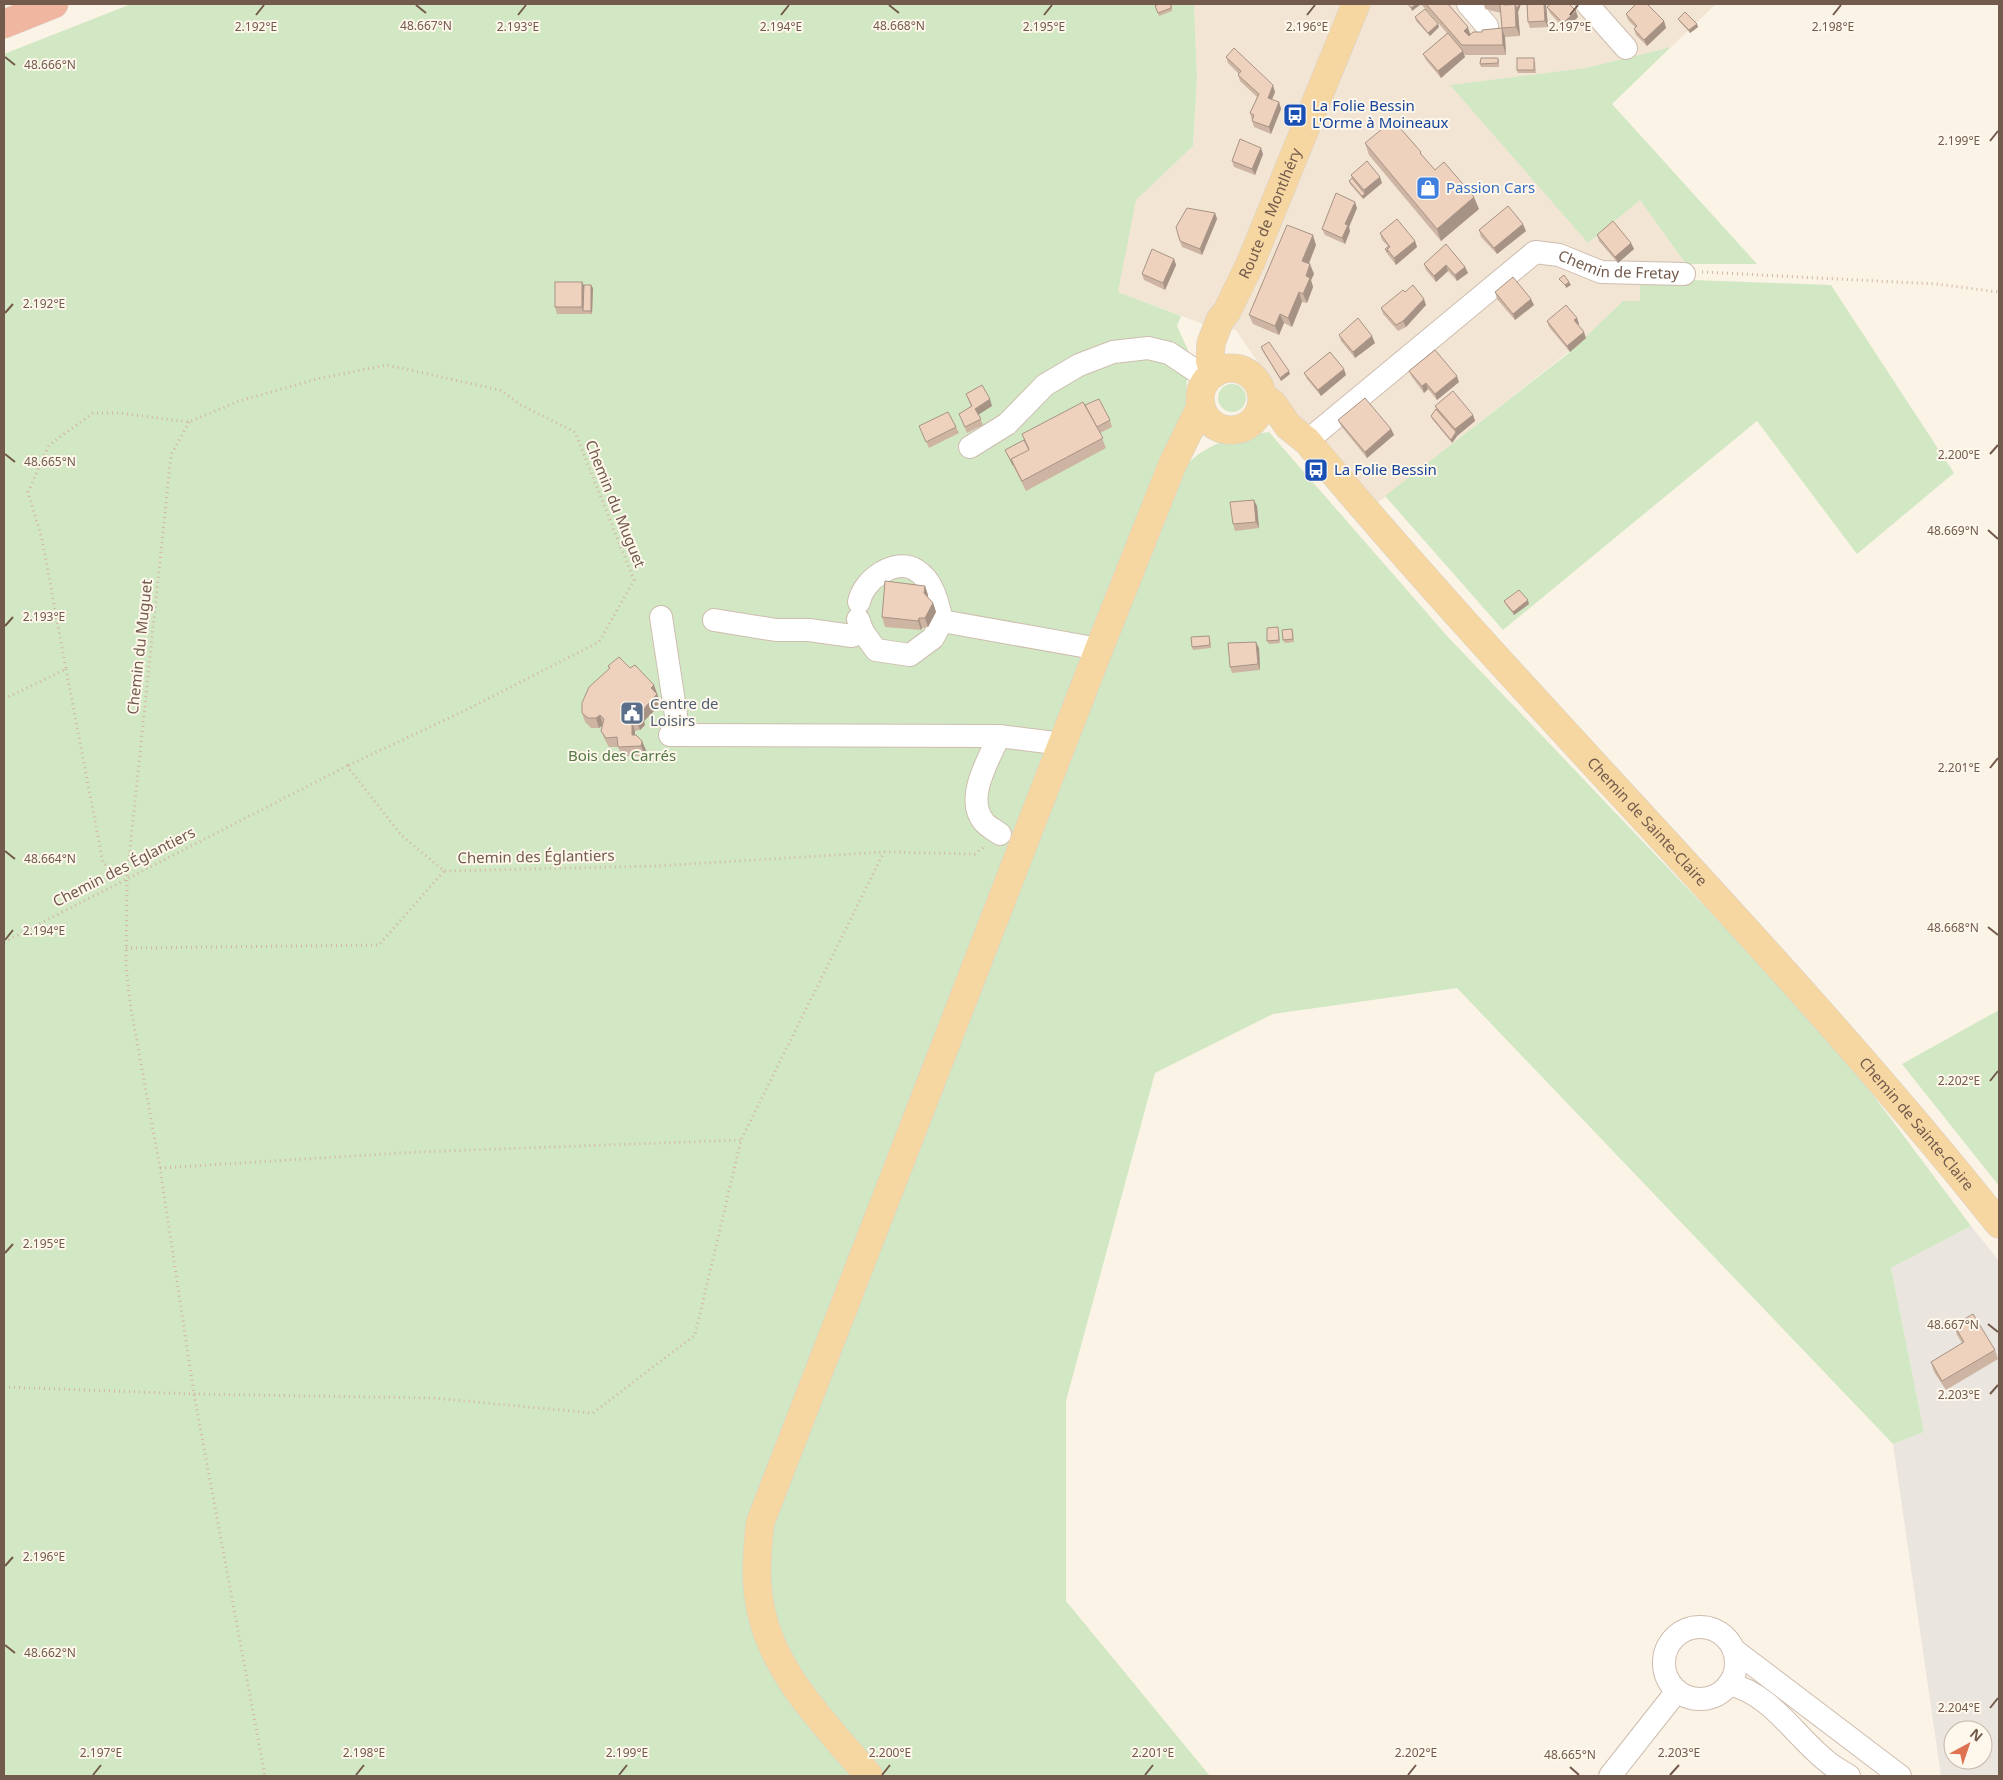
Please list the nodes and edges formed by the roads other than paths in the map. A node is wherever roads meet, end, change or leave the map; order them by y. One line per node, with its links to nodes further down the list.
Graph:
1 (54, 4): 5 (highway)
2 (1356, 4): 9 (main road, Route de Montlhéry)
3 (1468, 4): 6 (street)
4 (1595, 6): 7 (street)
5 (4, 24)
6 (1487, 26)
7 (1626, 48)
8 (1684, 274): 13 (street, Chemin de Fretay)
9 (1219, 373): 10 (main road); 11 (main road); 14 (street)
10 (1262, 396): 12 (main road); 13 (main road, Chemin de Sainte-Claire)
11 (1201, 406): 12 (main road); 15 (main road)
12 (1237, 428): 13 (main road); 15 (main road)
13 (1297, 433): 24 (main road, Chemin de Sainte-Claire)
14 (970, 447)
15 (1173, 463): 20 (main road)
16 (661, 617): 21 (street)
17 (860, 618): 18 (street); 19 (street); 19 (street)
18 (714, 620)
19 (942, 621): 20 (street)
20 (1099, 649): 22 (main road)
21 (999, 736): 22 (street); 23 (street)
22 (1063, 744): 28 (main road)
23 (1000, 834)
24 (1999, 1224)
25 (1734, 1650): 26 (street); 27 (street); 31 (street)
26 (1729, 1684): 27 (street); 30 (street)
27 (1677, 1691): 29 (street)
28 (869, 1776)
29 (1610, 1776)
30 (1849, 1776)
31 (1900, 1776)

